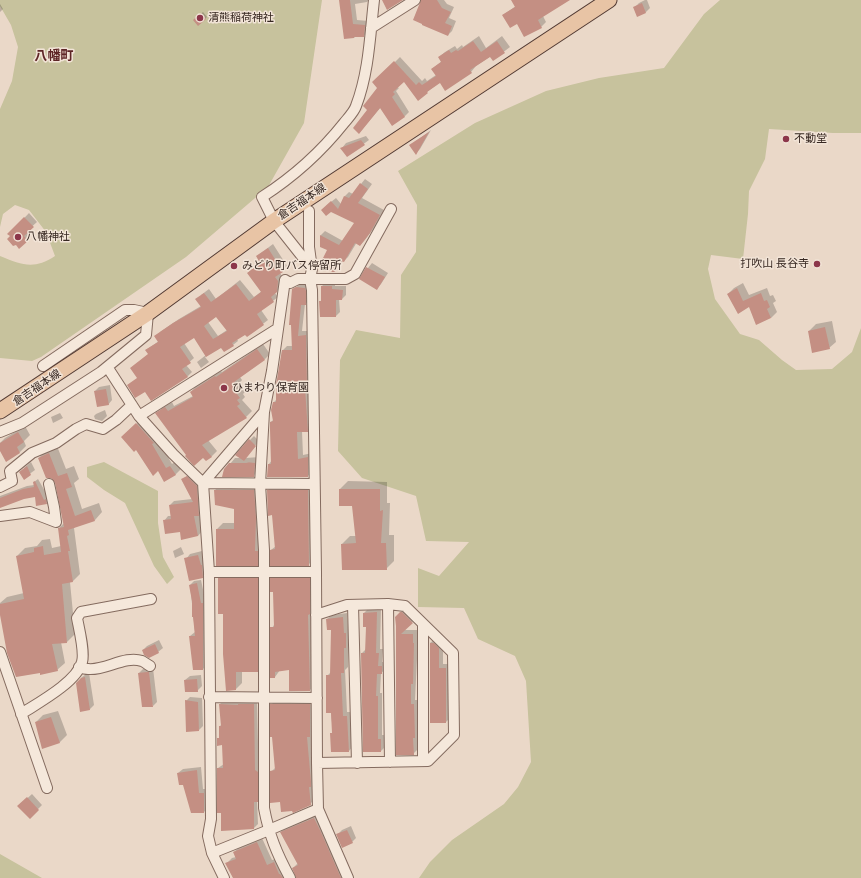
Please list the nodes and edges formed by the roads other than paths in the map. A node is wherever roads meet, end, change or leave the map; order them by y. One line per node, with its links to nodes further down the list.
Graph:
1 (374, 0): 4 (street)
2 (415, 0): 4 (street)
3 (609, 0): 7 (main road, 倉吉福本線)
4 (371, 28): 7 (street)
5 (391, 209): 9 (street)
6 (309, 211): 8 (street)
7 (274, 221): 8 (street); 10 (main road, 倉吉福本線)
8 (312, 268): 9 (street)
9 (310, 279): 11 (street); 22 (street)
10 (148, 313): 12 (street); 13 (street); 15 (main road, 倉吉福本線)
11 (277, 329): 16 (street); 17 (street)
12 (43, 366)
13 (108, 368): 14 (street); 18 (street)
14 (132, 405): 17 (street); 23 (street)
15 (0, 411)
16 (264, 412): 19 (street); 21 (street)
17 (139, 416): 19 (street)
18 (0, 432)
19 (203, 483): 21 (street); 25 (street)
20 (49, 484): 24 (street)
21 (260, 484): 22 (street); 27 (street)
22 (314, 484): 26 (street)
23 (0, 486)
24 (0, 516)
25 (209, 572): 27 (street); 36 (street)
26 (316, 572): 27 (street); 31 (street)
27 (265, 573): 37 (street)
28 (151, 599): 35 (street)
29 (388, 604): 30 (street); 32 (street); 41 (street)
30 (353, 605): 31 (street); 43 (street)
31 (316, 615): 38 (street)
32 (422, 625): 40 (street); 40 (street)
33 (0, 652): 39 (street)
34 (150, 666): 35 (street)
35 (79, 667): 39 (street)
36 (209, 697): 37 (street); 47 (street)
37 (264, 698): 38 (street); 46 (street)
38 (317, 698): 42 (street)
39 (21, 714): 44 (street)
40 (423, 761): 41 (street)
41 (390, 762): 43 (street)
42 (317, 763): 43 (street); 45 (street)
43 (358, 763)
44 (47, 788)
45 (318, 809): 46 (street); 50 (street)
46 (269, 830): 47 (street); 49 (street)
47 (212, 853): 48 (street)
48 (224, 878)
49 (290, 878)
50 (348, 878)

